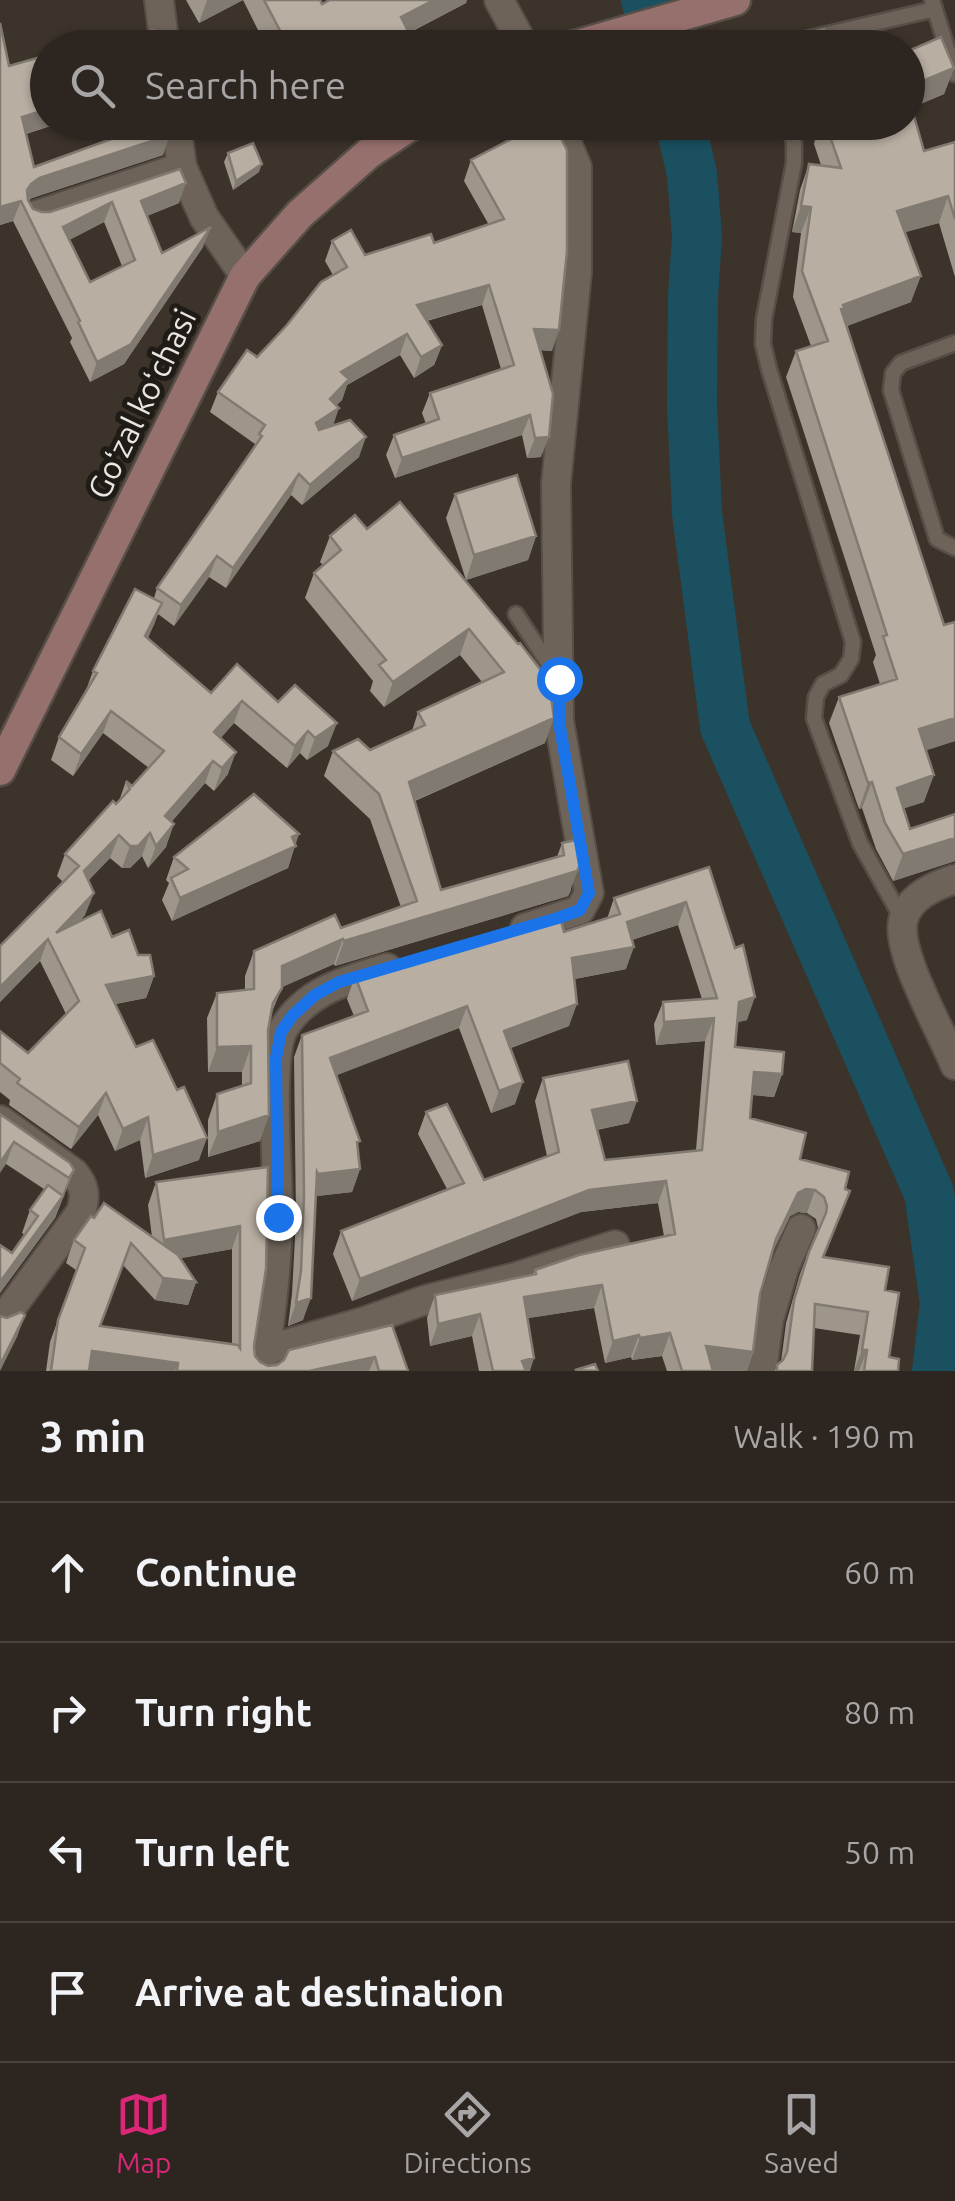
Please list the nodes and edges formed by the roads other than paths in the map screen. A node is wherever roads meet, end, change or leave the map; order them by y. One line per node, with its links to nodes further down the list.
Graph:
1 (498, 0): 6 (street)
2 (734, 0): 7 (street)
3 (156, 3): 5 (street)
4 (934, 5): 8 (lane); 9 (lane)
5 (161, 30)
6 (515, 30)
7 (628, 30)
8 (840, 30)
9 (955, 74)
10 (178, 140): 14 (street)
11 (387, 140): 16 (street, Goʻzal koʻchasi)
12 (566, 140): 20 (street)
13 (793, 140): 23 (lane)
14 (182, 167): 15 (street); 16 (street)
15 (37, 215)
16 (245, 276): 21 (street, Goʻzal koʻchasi)
17 (955, 343): 18 (lane)
18 (955, 548)
19 (516, 614): 20 (lane)
20 (559, 679): 24 (street)
21 (0, 770)
22 (955, 880): 23 (street)
23 (903, 920): 26 (street)
24 (504, 934)
25 (412, 961): 31 (street)
26 (955, 1065)
27 (0, 1120): 30 (street)
28 (801, 1229): 32 (street)
29 (615, 1245): 31 (street)
30 (0, 1323)
31 (265, 1360)
32 (762, 1371)

